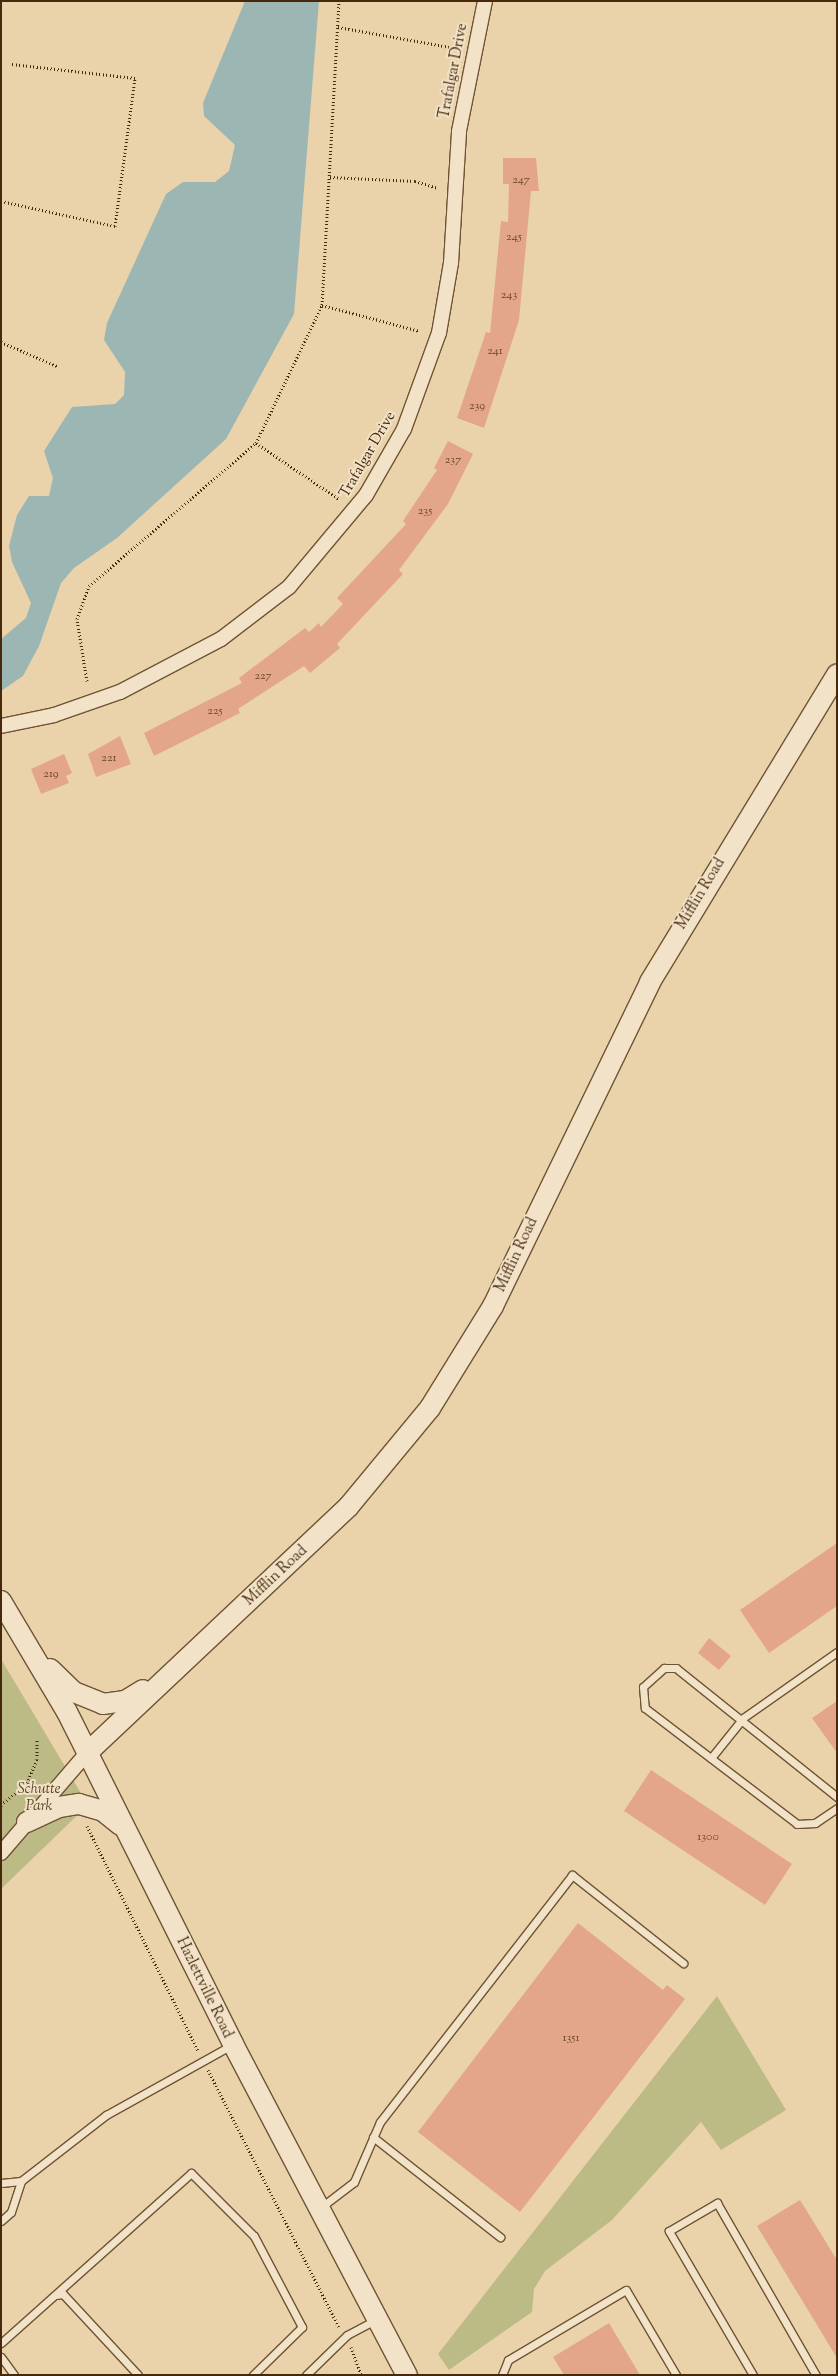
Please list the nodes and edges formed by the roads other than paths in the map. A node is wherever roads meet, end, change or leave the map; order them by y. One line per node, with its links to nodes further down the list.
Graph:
1 (485, 1): 3 (street, Trafalgar Drive)
2 (837, 674): 7 (main road, Mifflin Road)
3 (1, 726)
4 (1, 1601): 6 (main road, Hazlettville Road)
5 (837, 1652): 8 (lane)
6 (34, 1653): 7 (main road); 9 (main road, Hazlettville Road)
7 (167, 1676): 9 (main road, Mifflin Road)
8 (743, 1718): 10 (lane); 10 (lane); 11 (lane)
9 (87, 1753): 13 (street); 14 (main road, Hazlettville Road)
10 (711, 1758): 12 (lane)
11 (837, 1797)
12 (837, 1808)
13 (27, 1822): 14 (main road); 15 (street)
14 (125, 1829): 17 (main road, Hazlettville Road)
15 (1, 1853)
16 (683, 1963): 18 (lane)
17 (232, 2044): 19 (lane); 21 (main road, Hazlettville Road)
18 (373, 2137): 21 (lane); 23 (lane)
19 (21, 2181): 20 (lane); 22 (lane)
20 (1, 2182)
21 (320, 2208): 25 (main road, Hazlettville Road)
22 (1, 2220)
23 (500, 2237)
24 (56, 2295): 26 (lane); 29 (lane); 30 (lane)
25 (377, 2318): 31 (lane); 32 (main road, Hazlettville Road)
26 (1, 2342)
27 (1, 2357): 28 (lane)
28 (14, 2375)
29 (138, 2375)
30 (253, 2375)
31 (306, 2375)
32 (407, 2375)
33 (502, 2375): 34 (lane)
34 (676, 2375)
35 (753, 2375): 36 (lane)
36 (816, 2375)

